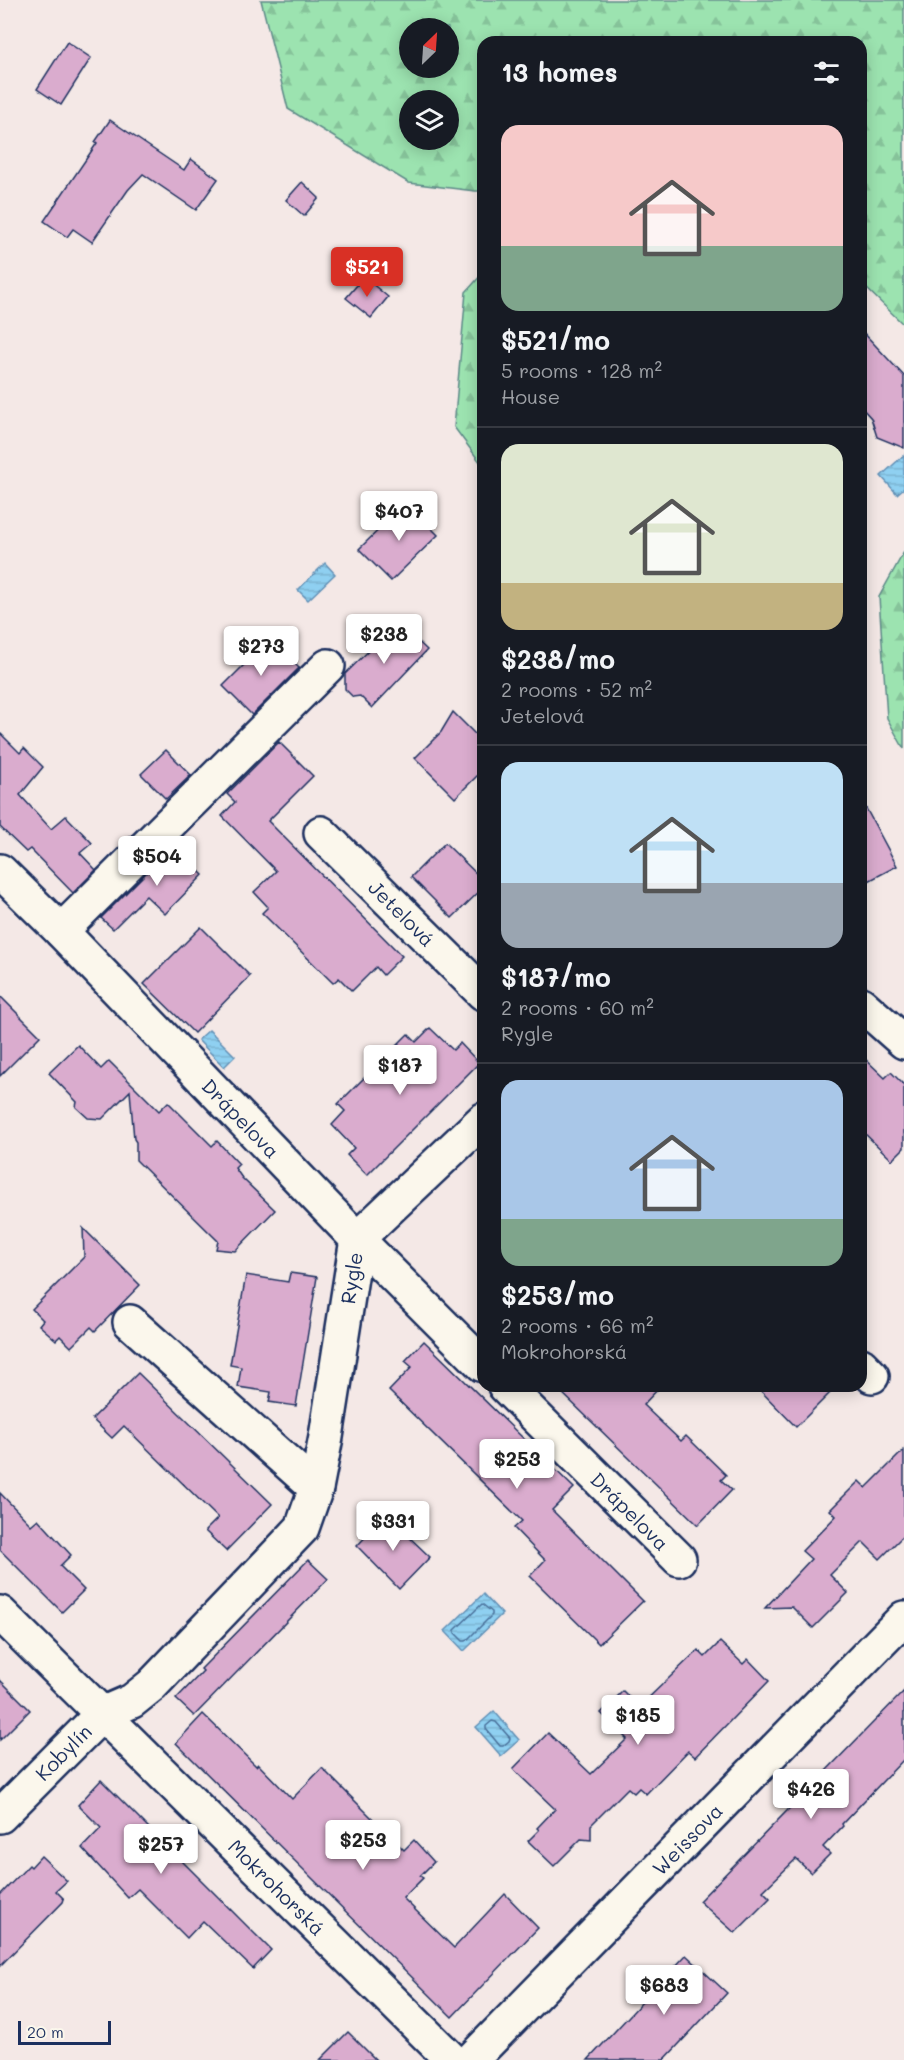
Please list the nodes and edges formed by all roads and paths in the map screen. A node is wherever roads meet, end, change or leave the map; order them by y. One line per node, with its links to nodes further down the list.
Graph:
1 (328, 666): 4 (street)
2 (321, 833): 5 (street, Jetelová)
3 (0, 871): 4 (street, Drápelova)
4 (62, 931): 9 (street, Drápelova)
5 (477, 987)
6 (867, 1009): 7 (street)
7 (904, 1042)
8 (477, 1126): 9 (street, Rygle)
9 (357, 1239): 11 (street, Drápelova); 13 (street, Rygle)
10 (130, 1322): 13 (street)
11 (477, 1359)
12 (511, 1392): 14 (street, Drápelova)
13 (316, 1488): 17 (street, Rygle)
14 (679, 1559)
15 (0, 1613): 17 (street, Mokrohorská)
16 (904, 1618): 20 (street, Weissova)
17 (102, 1714): 18 (street, Kobylín); 19 (street, Mokrohorská)
18 (0, 1816)
19 (452, 2060)
20 (471, 2060)

